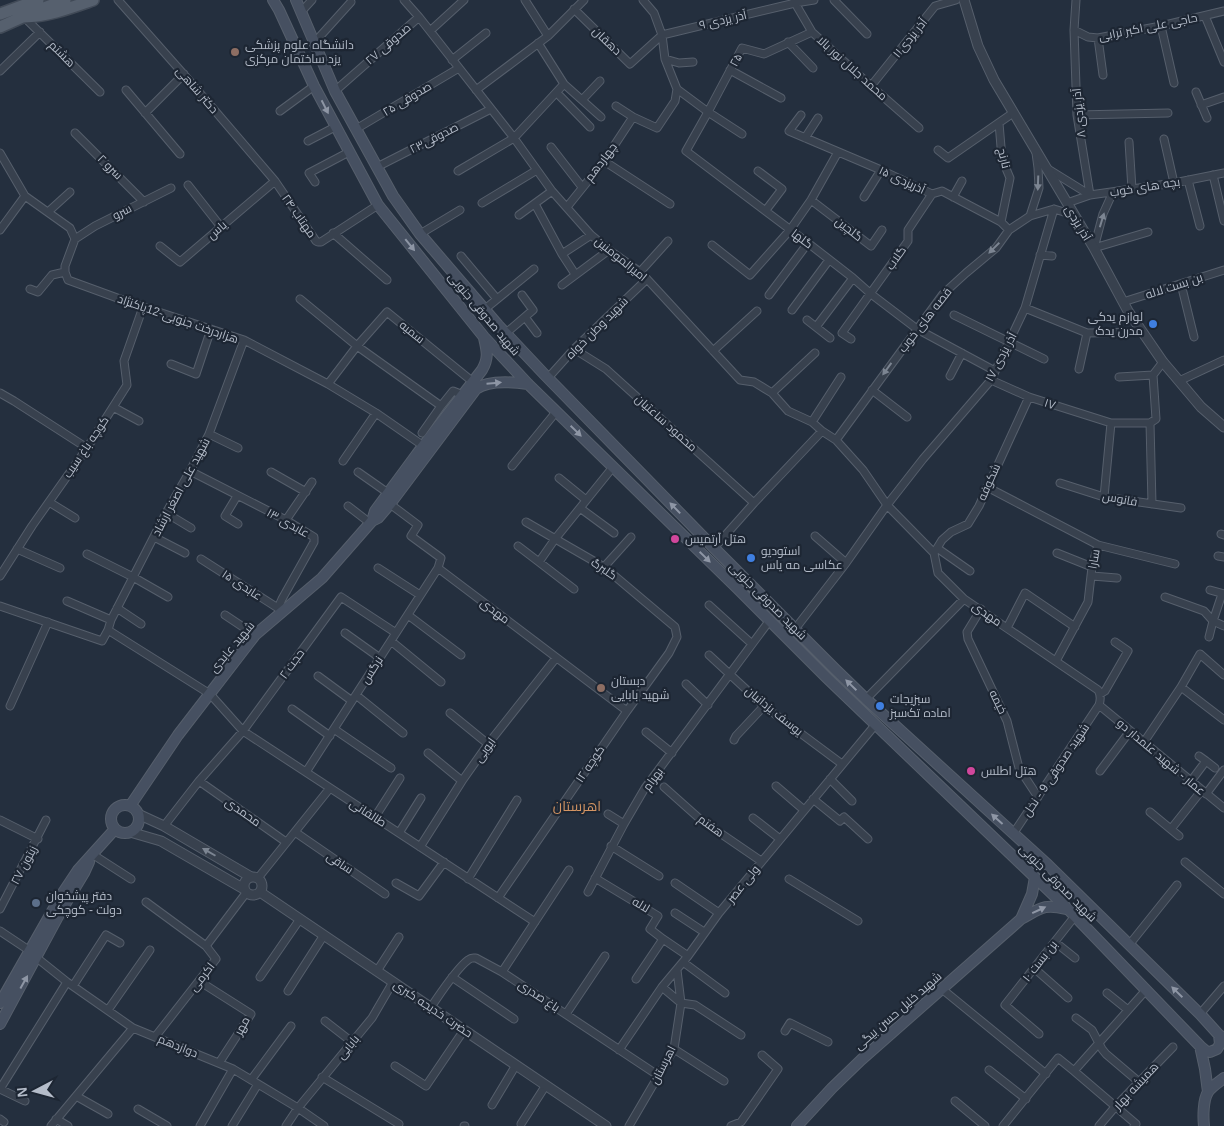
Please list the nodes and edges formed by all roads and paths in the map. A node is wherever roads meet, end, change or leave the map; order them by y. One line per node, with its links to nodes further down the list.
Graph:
1 (66, 0): 19 (main road)
2 (93, 0): 25 (main road)
3 (118, 0): 51 (street, دکتر شاهی)
4 (273, 0): 21 (main road, شهید صدوقی جنوبی)
5 (312, 0): 24 (street)
6 (404, 0): 28 (street, امیرالمومنین)
7 (464, 0): 32 (street)
8 (525, 0): 38 (street)
9 (584, 0): 22 (street)
10 (642, 0): 37 (street)
11 (814, 0): 18 (street, آذر یزدی ۹)
12 (834, 0): 36 (street)
13 (956, 0): 20 (street, آذر یزدی۱۱)
14 (964, 0): 74 (street, آذر یزدی)
15 (1076, 0): 31 (street)
16 (296, 1): 21 (main road); 24 (main road, شهید صدوقی جنوبی)
17 (351, 2): 41 (street)
18 (795, 2): 35 (street, محمد جلال نور بالا); 37 (street, آذر یزدی ۹)
19 (34, 3): 25 (main road)
20 (933, 3): 57 (street, آذر یزدی۱۱)
21 (279, 10): 56 (main road, شهید صدوقی جنوبی)
22 (574, 10): 37 (street, دهقان); 38 (street)
23 (1224, 11): 27 (street, حاجی علی اکبر ترابی)
24 (301, 12): 41 (main road, شهید صدوقی جنوبی)
25 (20, 13): 26 (main road); 30 (main road); 33 (street, هشتم)
26 (0, 14)
27 (1205, 16): 29 (street, حاجی علی اکبر ترابی); 46 (street)
28 (419, 17): 32 (street, امیرالمومنین); 61 (street, صدوقی ۲۷)
29 (1161, 26): 39 (street, حاجی علی اکبر ترابی); 54 (street)
30 (0, 27)
31 (1074, 30): 39 (street, حاجی علی اکبر ترابی); 77 (street, ۸ آذر یزدی)
32 (430, 31): 44 (street, امیرالمومنین)
33 (40, 32): 50 (street); 62 (street, هشتم)
34 (486, 32): 44 (street)
35 (812, 32): 40 (street, ۲۵); 57 (street, محمد جلال نور بالا)
36 (867, 34)
37 (662, 35): 43 (street)
38 (548, 36): 42 (street)
39 (1098, 38): 52 (street)
40 (788, 42): 48 (street); 49 (street, ۲۵)
41 (314, 43): 61 (main road, شهید صدوقی جنوبی)
42 (538, 43): 55 (street); 59 (street)
43 (665, 59): 45 (street); 60 (street)
44 (452, 60): 47 (street, امیرالمومنین)
45 (693, 62)
46 (1224, 62)
47 (458, 68): 59 (street, امیرالمومنین); 86 (street, صدوقی ۲۵)
48 (813, 68)
49 (730, 70): 66 (street); 72 (street, ۲۵)
50 (0, 71)
51 (184, 74): 73 (street); 111 (street, دکتر شاهی)
52 (1103, 74)
53 (600, 81): 67 (street)
54 (1174, 83)
55 (564, 84): 63 (street); 67 (street)
56 (314, 86): 71 (street); 83 (main road, شهید صدوقی جنوبی, one-way to 83)
57 (871, 86): 85 (street, محمد جلال نور بالا)
58 (126, 90): 73 (street)
59 (476, 90): 70 (street, امیرالمومنین)
60 (677, 90): 72 (street); 79 (street)
61 (335, 91): 86 (main road, شهید صدوقی جنوبی)
62 (100, 92)
63 (557, 92): 84 (street); 89 (street)
64 (1196, 92): 68 (street)
65 (1224, 97): 68 (street)
66 (781, 98)
67 (582, 100): 78 (street)
68 (1201, 105): 81 (street)
69 (616, 106): 79 (street)
70 (491, 109): 89 (street, امیرالمومنین); 102 (street, صدوقی۲۳)
71 (280, 111)
72 (708, 112): 88 (street); 139 (street, گلها)
73 (145, 113): 100 (street)
74 (1013, 113): 82 (street); 96 (street, آذر یزدی)
75 (1168, 113): 77 (street)
76 (801, 115): 90 (street, ۱۵ آذریزدی)
77 (1078, 115): 127 (street, ۸ آذر یزدی)
78 (601, 117)
79 (634, 117): 101 (street, چهاردهم)
80 (818, 118): 90 (street)
81 (1207, 118)
82 (999, 123): 95 (street); 145 (street, نارنج)
83 (335, 126): 92 (street); 97 (main road, شهید صدوقی جنوبی)
84 (590, 127)
85 (919, 128)
86 (356, 129): 102 (main road, شهید صدوقی جنوبی)
87 (75, 133): 130 (street, سرو ۲)
88 (742, 134)
89 (514, 138): 104 (street, امیرالمومنین); 106 (street)
90 (805, 138): 98 (street, ۱۵ آذریزدی)
91 (1164, 139): 114 (street)
92 (308, 141)
93 (1129, 142): 119 (street)
94 (551, 147): 116 (street)
95 (938, 150)
96 (1035, 150): 103 (street, آذر یزدی); 143 (street, one-way to 143)
97 (348, 152): 113 (street); 135 (main road, شهید صدوقی جنوبی)
98 (838, 152): 105 (street, ۱۵ آذریزدی); 129 (street)
99 (0, 153): 125 (street)
100 (180, 154)
101 (604, 161): 116 (street, چهاردهم); 134 (street)
102 (377, 167): 154 (main road, شهید صدوقی جنوبی)
103 (1047, 168): 127 (street); 132 (street, آذر یزدی)
104 (537, 170): 120 (street, امیرالمومنین); 131 (street)
105 (881, 170): 124 (street, ۱۵ آذریزدی); 126 (street)
106 (458, 171)
107 (758, 171): 118 (street)
108 (1224, 173): 109 (street, بچه های خوب)
109 (1212, 175): 110 (street, بچه های خوب); 144 (street)
110 (1188, 180): 114 (street, بچه های خوب); 146 (street)
111 (275, 181): 147 (street, یاس); 153 (street, مهتاب ۲۴)
112 (962, 181): 128 (street)
113 (315, 182)
114 (1174, 183): 119 (street, بچه های خوب)
115 (188, 185): 147 (street)
116 (582, 187): 136 (street, چهاردهم)
117 (171, 188): 130 (street, سرو)
118 (782, 189): 123 (street); 139 (street)
119 (1132, 189): 122 (street, بچه های خوب)
120 (552, 191): 133 (street); 136 (street, امیرالمومنین)
121 (70, 192): 140 (street)
122 (1114, 192): 127 (street, بچه های خوب); 161 (street, one-way to 122)
123 (790, 194)
124 (932, 194): 128 (street, ۱۵ آذریزدی); 180 (street, گلاب)
125 (25, 196): 140 (street); 148 (street)
126 (864, 196)
127 (1090, 196): 132 (street, بچه های خوب)
128 (953, 197): 145 (street, ۱۵ آذریزدی)
129 (811, 200): 149 (street); 150 (street, گلچین)
130 (144, 202): 156 (street, سرو)
131 (482, 203)
132 (1066, 203): 142 (street, آذر یزدی)
133 (534, 204): 141 (street); 163 (street)
134 (670, 204)
135 (378, 205): 153 (street, مهتاب ۲۴); 200 (main road, شهید صدوقی جنوبی, one-way to 200)
136 (567, 207): 155 (street, امیرالمومنین)
137 (1054, 209): 142 (street); 143 (street, قصه های خوب); 164 (street, آذر یزدی ۱۷)
138 (460, 210): 154 (street)
139 (766, 210): 149 (street, گلها)
140 (48, 212): 156 (street)
141 (519, 215)
142 (1074, 215): 161 (street, آذر یزدی)
143 (1030, 216): 151 (street, قصه های خوب)
144 (1224, 221)
145 (1001, 222): 151 (street, ۱۵ آذریزدی)
146 (1200, 226)
147 (221, 227): 160 (street, یاس)
148 (0, 230)
149 (790, 230): 158 (street, گلها); 159 (street)
150 (882, 230)
151 (1010, 230): 195 (street, قصه های خوب, one-way to 195)
152 (1148, 232): 161 (street)
153 (333, 234): 175 (street)
154 (420, 234): 187 (main road, شهید صدوقی جنوبی)
155 (591, 235): 162 (street, امیرالمومنین); 163 (street)
156 (75, 239): 170 (street)
157 (668, 242): 171 (street)
158 (808, 243): 167 (street, گلها); 179 (street)
159 (712, 245)
160 (160, 246)
161 (1094, 248): 184 (street, آذر یزدی)
162 (609, 250): 171 (street, امیرالمومنین); 172 (street)
163 (562, 254): 172 (street)
164 (1040, 255): 166 (street); 186 (street, آذر یزدی ۱۷)
165 (461, 256): 183 (street)
166 (1052, 256)
167 (829, 260): 173 (street, گلها); 188 (street)
168 (534, 269): 183 (street)
169 (1224, 270): 176 (street, بن بست لاله)
170 (65, 272): 178 (street); 185 (street, هزاردرخت جنوبی-12پاکنژاد)
171 (640, 272): 174 (street, امیرالمومنین)
172 (575, 274): 177 (street)
173 (853, 278): 180 (street, گلها); 193 (street)
174 (647, 279): 207 (street, شهید وطن خواه); 208 (street, امیرالمومنین)
175 (387, 280)
176 (1181, 284): 184 (street, بن بست لاله); 201 (street)
177 (562, 285)
178 (30, 289)
179 (769, 294)
180 (871, 294): 195 (street, گلها); 203 (street, گلاب)
181 (522, 295): 191 (street)
182 (300, 299): 206 (street)
183 (497, 299): 187 (street)
184 (1124, 302): 196 (street, آذر یزدی)
185 (143, 307): 194 (street, هزاردرخت جنوبی-12پاکنژاد); 233 (street, کوچه باغ سیب)
186 (1024, 308): 199 (street); 205 (street, آذر یزدی ۱۷)
187 (485, 309): 197 (main road, شهید صدوقی جنوبی)
188 (792, 310)
189 (757, 311): 208 (street)
190 (954, 314): 205 (street)
191 (525, 317): 197 (street); 198 (street)
192 (807, 320): 193 (street)
193 (816, 327): 202 (street)
194 (211, 329): 204 (street, هزاردرخت جنوبی-12پاکنژاد); 214 (street)
195 (917, 329): 210 (street, گلها); 227 (street, قصه های خوب, one-way to 227)
196 (1142, 332): 199 (street); 213 (street, آذر یزدی)
197 (506, 333): 221 (main road, شهید صدوقی جنوبی)
198 (537, 333)
199 (1087, 333): 215 (street)
200 (484, 337): 224 (main road, شهید عابدی); 226 (main road, شهید صدوقی جنوبی)
201 (1194, 337)
202 (830, 338)
203 (851, 339)
204 (244, 340): 225 (street, هزاردرخت جنوبی-12پاکنژاد); 244 (street, شهید علی اصغر ارشاد)
205 (1009, 342): 211 (street); 216 (street, آذر یزدی ۱۷)
206 (357, 346): 224 (street, سمیه); 225 (street); 232 (street)
207 (574, 349): 221 (street, شهید وطن خواه); 265 (street, محمود ساعتیان)
208 (713, 350): 229 (street, امیرالمومنین)
209 (815, 352): 229 (street)
210 (962, 354): 216 (street, گلها); 218 (street)
211 (1044, 359)
212 (1224, 360): 223 (street)
213 (1163, 362): 217 (street); 223 (street, آذر یزدی)
214 (170, 364)
215 (1079, 369)
216 (995, 371): 222 (street, آذر یزدی ۱۷)
217 (1153, 375): 220 (street); 240 (street)
218 (950, 376)
219 (841, 377): 238 (street)
220 (1119, 377)
221 (548, 378): 286 (main road, شهید صدوقی جنوبی, one-way to 221)
222 (991, 380): 231 (street, ۱۷); 268 (street, آذر یزدی ۱۷)
223 (1179, 381): 239 (street, آذر یزدی)
224 (474, 382): 230 (main road, شهید عابدی)
225 (328, 384): 235 (street, هزاردرخت جنوبی-12پاکنژاد)
226 (528, 384): 234 (main road, شهید صدوقی جنوبی); 248 (main road, شهید عابدی, one-way to 226)
227 (872, 390): 236 (street); 245 (street, قصه های خوب)
228 (0, 393): 246 (street)
229 (772, 393): 238 (street, امیرالمومنین)
230 (463, 395): 232 (street); 248 (main road, شهید عابدی)
231 (1029, 397): 241 (street, ۱۷); 258 (street, شکوفه)
232 (441, 406): 243 (street)
233 (113, 407): 237 (street); 246 (street, کوچه باغ سیب)
234 (556, 412): 250 (street); 251 (main road, شهید صدوقی جنوبی, one-way to 251)
235 (376, 413): 248 (street, هزاردرخت جنوبی-12پاکنژاد); 249 (street)
236 (907, 417)
237 (139, 421)
238 (812, 422): 242 (street, امیرالمومنین)
239 (1222, 422)
240 (1150, 423): 241 (street, ۱۷); 267 (street)
241 (1111, 424): 262 (street)
242 (822, 431): 245 (street, امیرالمومنین); 265 (street)
243 (422, 433)
244 (209, 434): 247 (street); 252 (street, شهید علی اصغر ارشاد)
245 (836, 440): 268 (street, امیرالمومنین)
246 (87, 448): 264 (street, کوچه باغ سیب)
247 (238, 448)
248 (427, 448): 260 (main road, شهید عابدی); 266 (main road, شهید عابدی)
249 (344, 461)
250 (512, 466)
251 (613, 467): 263 (street); 307 (main road, شهید صدوقی جنوبی, one-way to 307)
252 (190, 471): 261 (street, عابدی ۱۳); 272 (street, شهید علی اصغر ارشاد)
253 (271, 472): 259 (street)
254 (358, 472): 260 (street)
255 (559, 478): 263 (street)
256 (312, 482): 259 (street)
257 (1060, 483): 262 (street, فانوس)
258 (987, 487): 284 (street, سارا); 288 (street, شکوفه)
259 (306, 492): 274 (street)
260 (388, 493): 275 (main road, شهید عابدی)
261 (237, 496): 274 (street, عابدی ۱۳); 277 (street)
262 (1104, 497): 267 (street, فانوس)
263 (586, 500): 270 (street)
264 (49, 502): 273 (street); 287 (street, کوچه باغ سیب)
265 (754, 503): 286 (street)
266 (390, 504): 275 (main road, شهید عابدی); 300 (street, مهدی)
267 (1152, 504): 271 (street, فانوس)
268 (887, 505): 288 (street, مهدی); 294 (street, آذر یزدی ۱۷)
269 (348, 506): 275 (street)
270 (580, 508): 279 (street); 283 (street)
271 (1181, 508)
272 (166, 513): 278 (street); 281 (street, شهید علی اصغر ارشاد)
273 (75, 518)
274 (286, 520): 320 (street, عابدی ۱۳)
275 (371, 522): 320 (main road, شهید عابدی)
276 (526, 522): 283 (street, گلبرگ)
277 (238, 524)
278 (191, 528)
279 (614, 533)
280 (815, 536): 294 (street)
281 (154, 537): 289 (street); 304 (street, شهید علی اصغر ارشاد)
282 (631, 537): 296 (street)
283 (555, 539): 293 (street); 296 (street, گلبرگ)
284 (1098, 545): 295 (street); 297 (street, سارا)
285 (518, 546): 293 (street)
286 (714, 548): 306 (main road, شهید صدوقی جنوبی)
287 (17, 550): 298 (street); 302 (street, کوچه باغ سیب)
288 (936, 551): 301 (street); 313 (street, مهدی)
289 (185, 553)
290 (1058, 553): 297 (street)
291 (87, 554): 304 (street)
292 (201, 559): 320 (street, عابدی ۱۵)
293 (538, 562): 308 (street)
294 (846, 563): 332 (street, آذر یزدی ۱۷)
295 (1175, 564)
296 (604, 567): 330 (street, گلبرگ)
297 (1092, 567): 303 (street, سارا)
298 (60, 568)
299 (378, 568): 311 (street)
300 (438, 568): 311 (street, نرگس); 344 (street, مهدی)
301 (970, 570)
302 (0, 576)
303 (1092, 576): 305 (street); 329 (street, سارا)
304 (133, 577): 312 (street); 318 (street, شهید علی اصغر ارشاد)
305 (1117, 578)
306 (746, 580): 307 (main road); 332 (main road, شهید صدوقی جنوبی)
307 (737, 588): 324 (main road, شهید صدوقی جنوبی)
308 (574, 589)
309 (1210, 590): 310 (street)
310 (1223, 594): 325 (street)
311 (420, 595): 322 (street, نرگس)
312 (168, 597)
313 (964, 598): 319 (street, مهدی); 355 (street)
314 (1165, 598): 325 (street)
315 (67, 601): 323 (street)
316 (709, 605): 340 (street)
317 (0, 606): 326 (street)
318 (117, 608): 323 (street, شهید علی اصغر ارشاد); 327 (street)
319 (981, 609): 331 (street, مهدی); 392 (street, خیمه)
320 (281, 610): 336 (main road, شهید عابدی)
321 (224, 615): 336 (street)
322 (408, 615): 335 (street, نرگس); 341 (street)
323 (111, 620): 333 (street, شهید علی اصغر ارشاد)
324 (770, 620): 340 (street, بهرام); 364 (main road, شهید صدوقی جنوبی)
325 (1213, 621): 328 (street); 337 (street)
326 (48, 622): 333 (street); 358 (street)
327 (141, 624)
328 (1224, 626)
329 (1075, 627): 331 (street); 345 (street, سارا)
330 (675, 628): 361 (street, کوچه ۱۲)
331 (1007, 628): 345 (street, مهدی)
332 (795, 629): 355 (main road, شهید صدوقی جنوبی, one-way to 332)
333 (108, 630): 352 (street, طالقانی)
334 (344, 633): 343 (street)
335 (396, 634): 338 (street, نرگس); 365 (street, حجت ۲)
336 (255, 635): 352 (main road, شهید عابدی)
337 (1209, 637)
338 (391, 641): 343 (street, نرگس); 349 (street)
339 (1114, 642): 353 (street)
340 (752, 644): 346 (street, بهرام)
341 (461, 655)
342 (709, 655): 346 (street, یوسف یزدانیان)
343 (380, 658): 354 (street, نرگس)
344 (556, 658): 361 (street, مهدی); 372 (street, ایوبی)
345 (1056, 661): 353 (street, مهدی)
346 (730, 674): 356 (street, بهرام); 359 (street, یوسف یزدانیان)
347 (1224, 675): 351 (street)
348 (318, 676): 354 (street)
349 (441, 682)
350 (686, 684): 356 (street)
351 (1181, 687): 363 (street); 371 (street)
352 (210, 694): 365 (street, طالقانی); 397 (main road, شهید عابدی)
353 (1100, 694): 357 (street)
354 (354, 698): 367 (street, نرگس); 369 (street)
355 (866, 699): 415 (main road, شهید صدوقی جنوبی, one-way to 355)
356 (708, 705): 374 (street, بهرام)
357 (1099, 705): 366 (street, عمار - شهید علمدار دو); 392 (street, شهید صدوقی 9 - نخل)
358 (10, 706)
359 (764, 706): 370 (street); 377 (street, یوسف یزدانیان)
360 (292, 709): 367 (street)
361 (626, 711): 444 (street, کوچه ۱۲)
362 (450, 713): 372 (street)
363 (1224, 720)
364 (876, 724): 377 (street, ولی عصر); 430 (main road, شهید صدوقی جنوبی)
365 (243, 731): 382 (street, طالقانی); 385 (street, حجت ۲)
366 (1130, 731): 371 (street, عمار - شهید علمدار دو); 381 (street)
367 (332, 732): 378 (street); 382 (street, نرگس)
368 (646, 732): 374 (street)
369 (403, 733)
370 (734, 740)
371 (1144, 742): 387 (street, عمار - شهید علمدار دو)
372 (488, 744): 386 (street, ایوبی)
373 (428, 753): 386 (street)
374 (672, 753): 408 (street, بهرام)
375 (1199, 756): 376 (street)
376 (1206, 762): 379 (street); 387 (street)
377 (842, 764): 384 (street, ولی عصر)
378 (391, 768)
379 (1215, 768)
380 (1224, 770): 391 (street)
381 (1100, 771)
382 (306, 772): 390 (street, طالقانی)
383 (400, 778): 403 (street)
384 (830, 779): 394 (street, ولی عصر); 396 (street)
385 (199, 781): 409 (street, حجت ۲); 421 (street, محمدی)
386 (462, 781): 423 (street, ایوبی)
387 (1191, 781): 391 (street, عمار - شهید علمدار دو)
388 (776, 786): 399 (street)
389 (664, 787): 425 (street, هفتم)
390 (330, 788): 403 (street, طالقانی); 413 (street)
391 (1204, 792): 398 (street, عمار - شهید علمدار دو); 411 (street)
392 (1038, 797): 415 (street, شهید صدوقی 9 - نخل)
393 (421, 798): 414 (street)
394 (813, 799): 399 (street, ولی عصر); 420 (street)
395 (517, 800): 432 (street)
396 (852, 801)
397 (130, 806): 401 (main road); 410 (main road)
398 (1224, 808)
399 (804, 810): 419 (street, ولی عصر)
400 (1150, 812): 411 (street)
401 (138, 814): 407 (street); 412 (main road)
402 (608, 814): 408 (street)
403 (375, 817): 414 (street, طالقانی)
404 (753, 818): 419 (street)
405 (0, 820): 418 (street)
406 (46, 820): 418 (street, زیتون ۲۷)
407 (154, 821): 409 (street); 416 (street)
408 (624, 824): 422 (street, بهرام)
409 (164, 826): 431 (street, one-way to 409)
410 (115, 829): 412 (main road); 424 (main road)
411 (1171, 829): 417 (street)
412 (130, 832): 416 (street)
413 (295, 832): 421 (street); 442 (street, ساقی)
414 (399, 833): 423 (street, طالقانی)
415 (1013, 834): 461 (main road, شهید صدوقی جنوبی)
416 (149, 836): 439 (street)
417 (1179, 836)
418 (38, 839): 446 (street, زیتون ۲۷)
419 (780, 839): 425 (street, ولی عصر)
420 (868, 839)
421 (286, 842): 431 (street)
422 (611, 846): 429 (street); 433 (street, بهرام)
423 (420, 847): 426 (street, طالقانی)
424 (92, 854): 434 (street); 464 (main road)
425 (761, 861): 447 (street, ولی عصر)
426 (444, 862): 432 (street, طالقانی); 436 (street)
427 (1185, 862): 443 (street)
428 (569, 870): 453 (street)
429 (659, 876)
430 (1035, 877): 449 (main road, شهید صدوقی جنوبی); 451 (main road)
431 (255, 878): 439 (street); 440 (street)
432 (468, 878): 444 (street, طالقانی)
433 (595, 878): 441 (street, بهرام); 458 (street, لاله)
434 (131, 879)
435 (789, 879): 452 (street)
436 (396, 883)
437 (675, 883): 447 (street)
438 (1177, 885): 461 (street)
439 (245, 891): 440 (street); 462 (street, اکرمی)
440 (260, 892): 450 (street, حضرت خدیجه کبری)
441 (588, 892)
442 (385, 894)
443 (1224, 894)
444 (498, 898): 453 (street, طالقانی)
445 (146, 902): 462 (street)
446 (0, 909)
447 (719, 912): 454 (street, ولی عصر)
448 (675, 913): 454 (street)
449 (1071, 913): 451 (main road, one-way to 449); 459 (street, بن بست ۱۰); 481 (main road, شهید صدوقی جنوبی)
450 (300, 919): 456 (street, حضرت خدیجه کبری); 472 (street)
451 (1021, 919): 480 (main road, شهید خلیل حسن بیگی)
452 (858, 921)
453 (535, 922): 471 (street)
454 (704, 932): 467 (street, ولی عصر)
455 (1, 934): 464 (street, دوازدهم)
456 (324, 935): 470 (street, حضرت خدیجه کبری); 482 (street)
457 (399, 937): 470 (street)
458 (662, 939): 467 (street); 474 (street)
459 (1055, 942): 466 (street); 468 (street, بن بست ۱۰)
460 (120, 944): 477 (street)
461 (1129, 945): 492 (main road, شهید صدوقی جنوبی, one-way to 461)
462 (206, 946): 475 (street, اکرمی)
463 (150, 950): 489 (street)
464 (33, 955): 477 (street, دوازدهم); 486 (main road); 496 (main road, one-way to 464)
465 (605, 956): 491 (street)
466 (1075, 958)
467 (686, 959): 469 (street, ولی عصر); 483 (street)
468 (1034, 968): 485 (street); 501 (street, بن بست ۱۰)
469 (677, 970): 479 (street, ولی عصر); 487 (street, اهرستان)
470 (377, 971): 476 (street, حضرت خدیجه کبری)
471 (502, 972): 473 (street, باغ صدری); 491 (street, باغ صدری)
472 (260, 977)
473 (452, 977): 488 (street, باغ صدری); 494 (street)
474 (636, 978)
475 (199, 981): 503 (street, اکرمی); 513 (street, مهر)
476 (393, 982): 488 (street, حضرت خدیجه کبری); 505 (street, بابایی)
477 (70, 984): 489 (street, دوازدهم); 527 (street)
478 (1224, 986): 492 (street)
479 (662, 987): 487 (street); 511 (street, ولی عصر)
480 (942, 989): 519 (street); 541 (main road, شهید خلیل حسن بیگی)
481 (1146, 990): 490 (street); 508 (main road, شهید صدوقی جنوبی)
482 (288, 991)
483 (726, 993)
484 (1107, 993): 490 (street)
485 (1068, 998)
486 (0, 1003)
487 (682, 1003): 502 (street); 510 (street, اهرستان)
488 (431, 1007): 499 (street, حضرت خدیجه کبری)
489 (108, 1010): 498 (street, دوازدهم)
490 (1128, 1010): 507 (street)
491 (566, 1014): 511 (street, باغ صدری)
492 (1200, 1014): 504 (main road, شهید صدوقی جنوبی)
493 (1076, 1018): 507 (street)
494 (514, 1019)
495 (325, 1021): 505 (street)
496 (0, 1024)
497 (291, 1026): 524 (street)
498 (133, 1028): 503 (street, دوازدهم); 529 (street)
499 (464, 1030): 514 (street, حضرت خدیجه کبری); 515 (street)
500 (785, 1031): 506 (street)
501 (1039, 1034)
502 (741, 1035)
503 (155, 1037): 513 (street, دوازدهم)
504 (1222, 1037): 508 (main road)
505 (352, 1042): 521 (street, بابایی)
506 (828, 1042)
507 (1099, 1043): 518 (street); 525 (street)
508 (1200, 1046): 528 (main road, شهید صدوقی جنوبی)
509 (1173, 1047): 525 (street, همیشه بهار)
510 (674, 1049): 520 (street, اهرستان); 523 (street)
511 (619, 1050): 520 (street, باغ صدری)
512 (762, 1055): 551 (street)
513 (219, 1063): 516 (street, دوازدهم)
514 (516, 1065): 526 (street, حضرت خدیجه کبری); 533 (street)
515 (395, 1066)
516 (233, 1069): 524 (street, دوازدهم); 545 (street)
517 (989, 1070): 530 (street)
518 (1074, 1071): 519 (street); 534 (street)
519 (1046, 1074): 530 (street)
520 (659, 1076): 550 (street, اهرستان)
521 (322, 1077): 535 (street, بابایی); 539 (street)
522 (1224, 1078): 528 (main road)
523 (724, 1081)
524 (254, 1082): 535 (street, دوازدهم); 546 (street)
525 (1139, 1082): 534 (street, همیشه بهار)
526 (546, 1085): 540 (street); 549 (street, حضرت خدیجه کبری)
527 (0, 1089): 531 (street)
528 (1208, 1092): 556 (main road, شهید صدوقی جنوبی)
529 (76, 1096): 537 (street); 538 (street)
530 (1026, 1098): 553 (street)
531 (25, 1101)
532 (955, 1101): 552 (street)
533 (492, 1105)
534 (1115, 1107): 554 (street, همیشه بهار); 555 (street)
535 (298, 1108): 547 (street, بابایی); 548 (street, دوازدهم)
536 (138, 1109): 544 (street)
537 (108, 1114)
538 (56, 1119): 542 (street); 543 (street)
539 (399, 1124)
540 (521, 1124)
541 (798, 1125)
542 (51, 1126)
543 (68, 1126)
544 (167, 1126)
545 (200, 1126)
546 (232, 1126)
547 (286, 1126)
548 (324, 1126)
549 (606, 1126)
550 (629, 1126)
551 (731, 1126)
552 (986, 1126)
553 (1003, 1126)
554 (1099, 1126)
555 (1134, 1126)
556 (1204, 1126)

